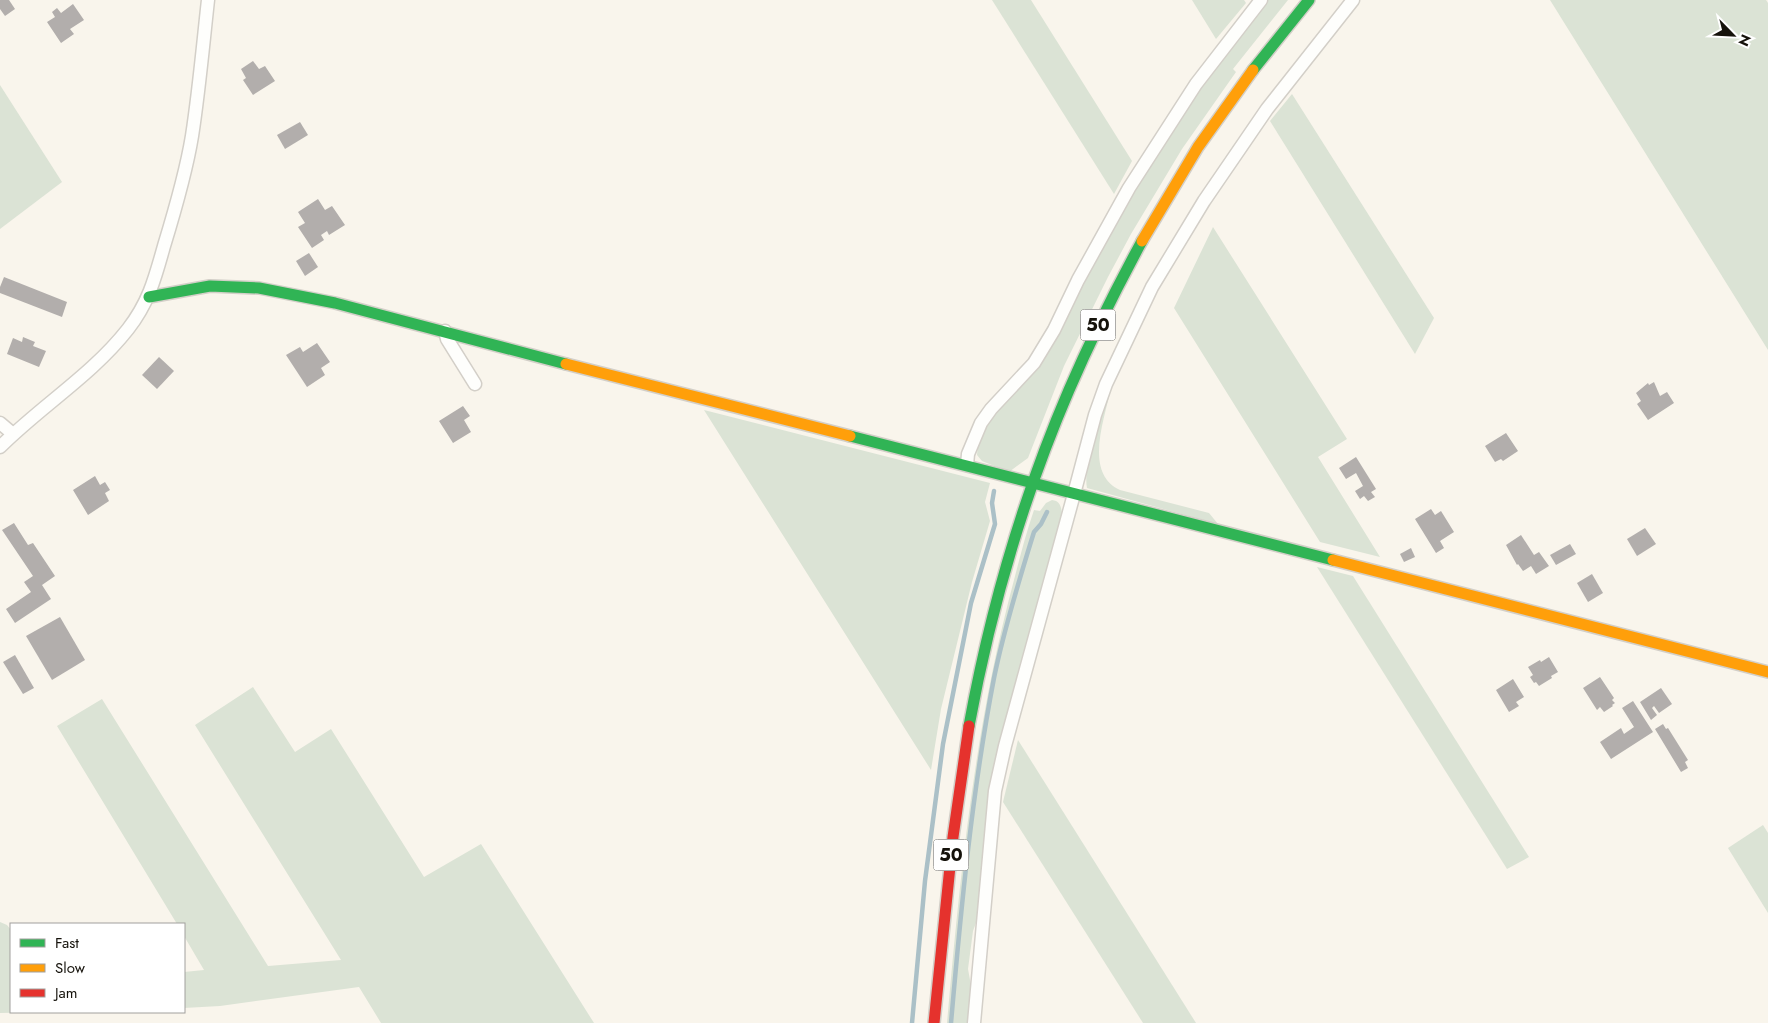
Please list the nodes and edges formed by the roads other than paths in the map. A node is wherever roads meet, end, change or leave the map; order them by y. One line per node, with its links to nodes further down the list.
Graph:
1 (208, 0): 5 (street)
2 (1261, 0): 11 (street)
3 (1309, 0): 12 (street, 50)
4 (1354, 0): 13 (street)
5 (149, 297): 6 (street); 9 (street)
6 (445, 331): 7 (street); 11 (street)
7 (475, 384)
8 (0, 423): 9 (street)
9 (13, 434): 10 (street)
10 (0, 447)
11 (967, 466): 12 (street)
12 (1032, 483): 13 (street); 15 (street, 50)
13 (1074, 494): 14 (street); 16 (street)
14 (1768, 672)
15 (934, 1023)
16 (974, 1023)

